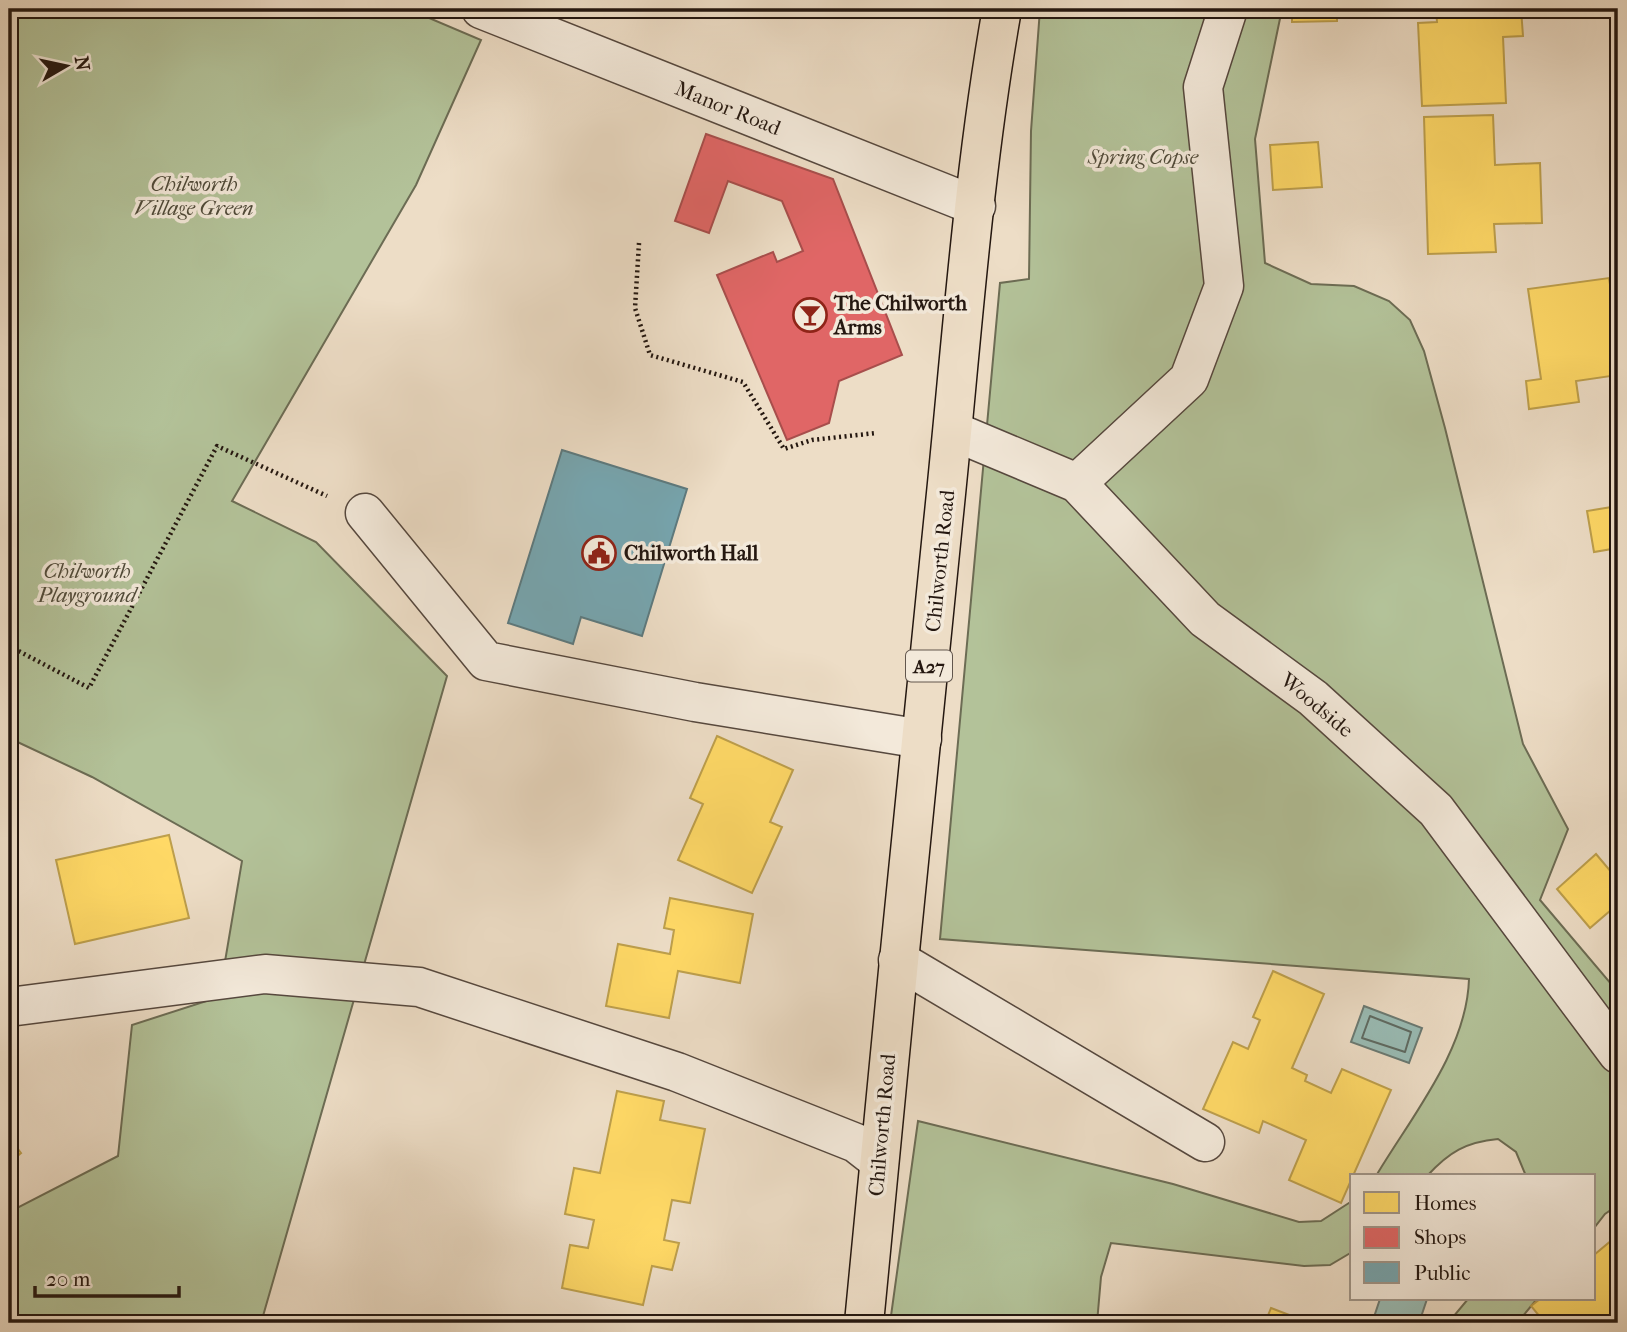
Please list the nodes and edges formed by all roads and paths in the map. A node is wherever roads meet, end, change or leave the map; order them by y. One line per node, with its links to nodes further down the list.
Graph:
1 (481, 9): 4 (street, Manor Road)
2 (1002, 9): 4 (main road, Chilworth Road / A27)
3 (1227, 9): 8 (street)
4 (976, 206): 6 (main road, Chilworth Road / A27)
5 (639, 243): 7 (path)
6 (953, 431): 8 (street, Woodside); 11 (main road, Chilworth Road / A27)
7 (876, 433)
8 (1077, 483): 14 (street, Woodside)
9 (365, 513): 10 (path); 11 (street)
10 (9, 646)
11 (922, 739): 12 (main road, Chilworth Road / A27)
12 (898, 960): 15 (street); 16 (main road, Chilworth Road / A27)
13 (9, 1007): 16 (street)
14 (1618, 1054)
15 (1206, 1142)
16 (879, 1161): 17 (main road, Chilworth Road / A27)
17 (864, 1323)

